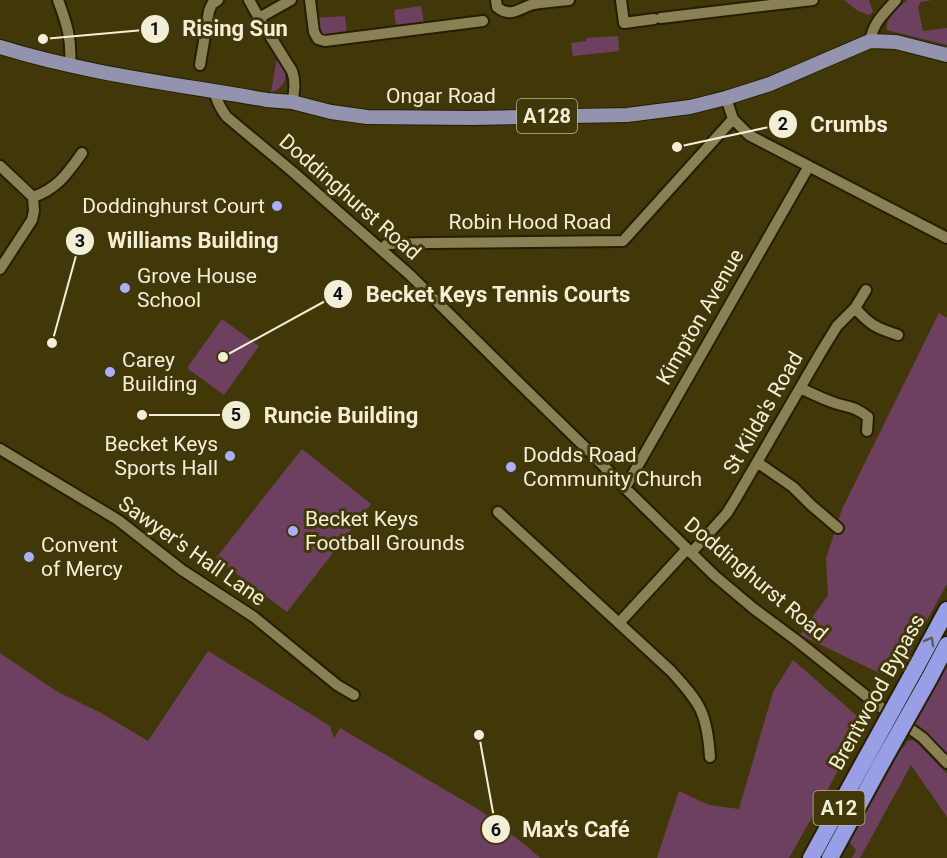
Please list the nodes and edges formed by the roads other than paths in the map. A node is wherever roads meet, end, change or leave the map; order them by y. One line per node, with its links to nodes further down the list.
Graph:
1 (58, 0): 17 (street)
2 (218, 0): 16 (street)
3 (249, 0): 11 (street)
4 (291, 0): 11 (street)
5 (310, 0): 12 (street)
6 (495, 0): 7 (street)
7 (569, 0)
8 (621, 0): 9 (street)
9 (813, 0)
10 (896, 0): 13 (street)
11 (259, 18): 20 (street)
12 (483, 21)
13 (870, 41): 15 (main road, Ongar Road / A128); 19 (main road, Ongar Road / A128)
14 (0, 47): 17 (main road, Ongar Road / A128)
15 (947, 55)
16 (200, 65)
17 (70, 66): 18 (main road, Ongar Road / A128)
18 (214, 91): 20 (main road, Ongar Road / A128); 27 (street, Doddinghurst Road)
19 (726, 98): 20 (main road, Ongar Road / A128); 21 (street)
20 (292, 102)
21 (733, 119): 24 (street); 27 (street, Robin Hood Road)
22 (81, 153): 25 (street)
23 (0, 166): 25 (street)
24 (809, 166): 26 (street); 36 (street, Kimpton Avenue)
25 (33, 197): 28 (street)
26 (947, 238)
27 (382, 249): 36 (street, Doddinghurst Road)
28 (0, 269)
29 (866, 290): 30 (street, St Kilda's Road)
30 (855, 308): 31 (street); 32 (street, St Kilda's Road)
31 (898, 334)
32 (800, 388): 33 (street); 35 (street, St Kilda's Road)
33 (867, 431)
34 (0, 449): 44 (street, Sawyer's Hall Lane)
35 (757, 462): 38 (street); 39 (street, St Kilda's Road)
36 (625, 488): 39 (street, Doddinghurst Road)
37 (498, 512): 41 (street)
38 (838, 528)
39 (689, 551): 41 (street, St Kilda's Road); 47 (street, Doddinghurst Road)
40 (947, 610): 43 (highway, Brentwood Bypass / A12, one-way to 40)
41 (619, 623): 45 (street)
42 (947, 645): 43 (highway, Brentwood Bypass / A12)
43 (921, 675): 46 (highway, Brentwood Bypass / A12, bridge)
44 (354, 695)
45 (710, 757)
46 (873, 762): 48 (highway, Brentwood Bypass / A12); 49 (highway, Brentwood Bypass / A12)
47 (947, 763)
48 (811, 858)
49 (830, 858)

